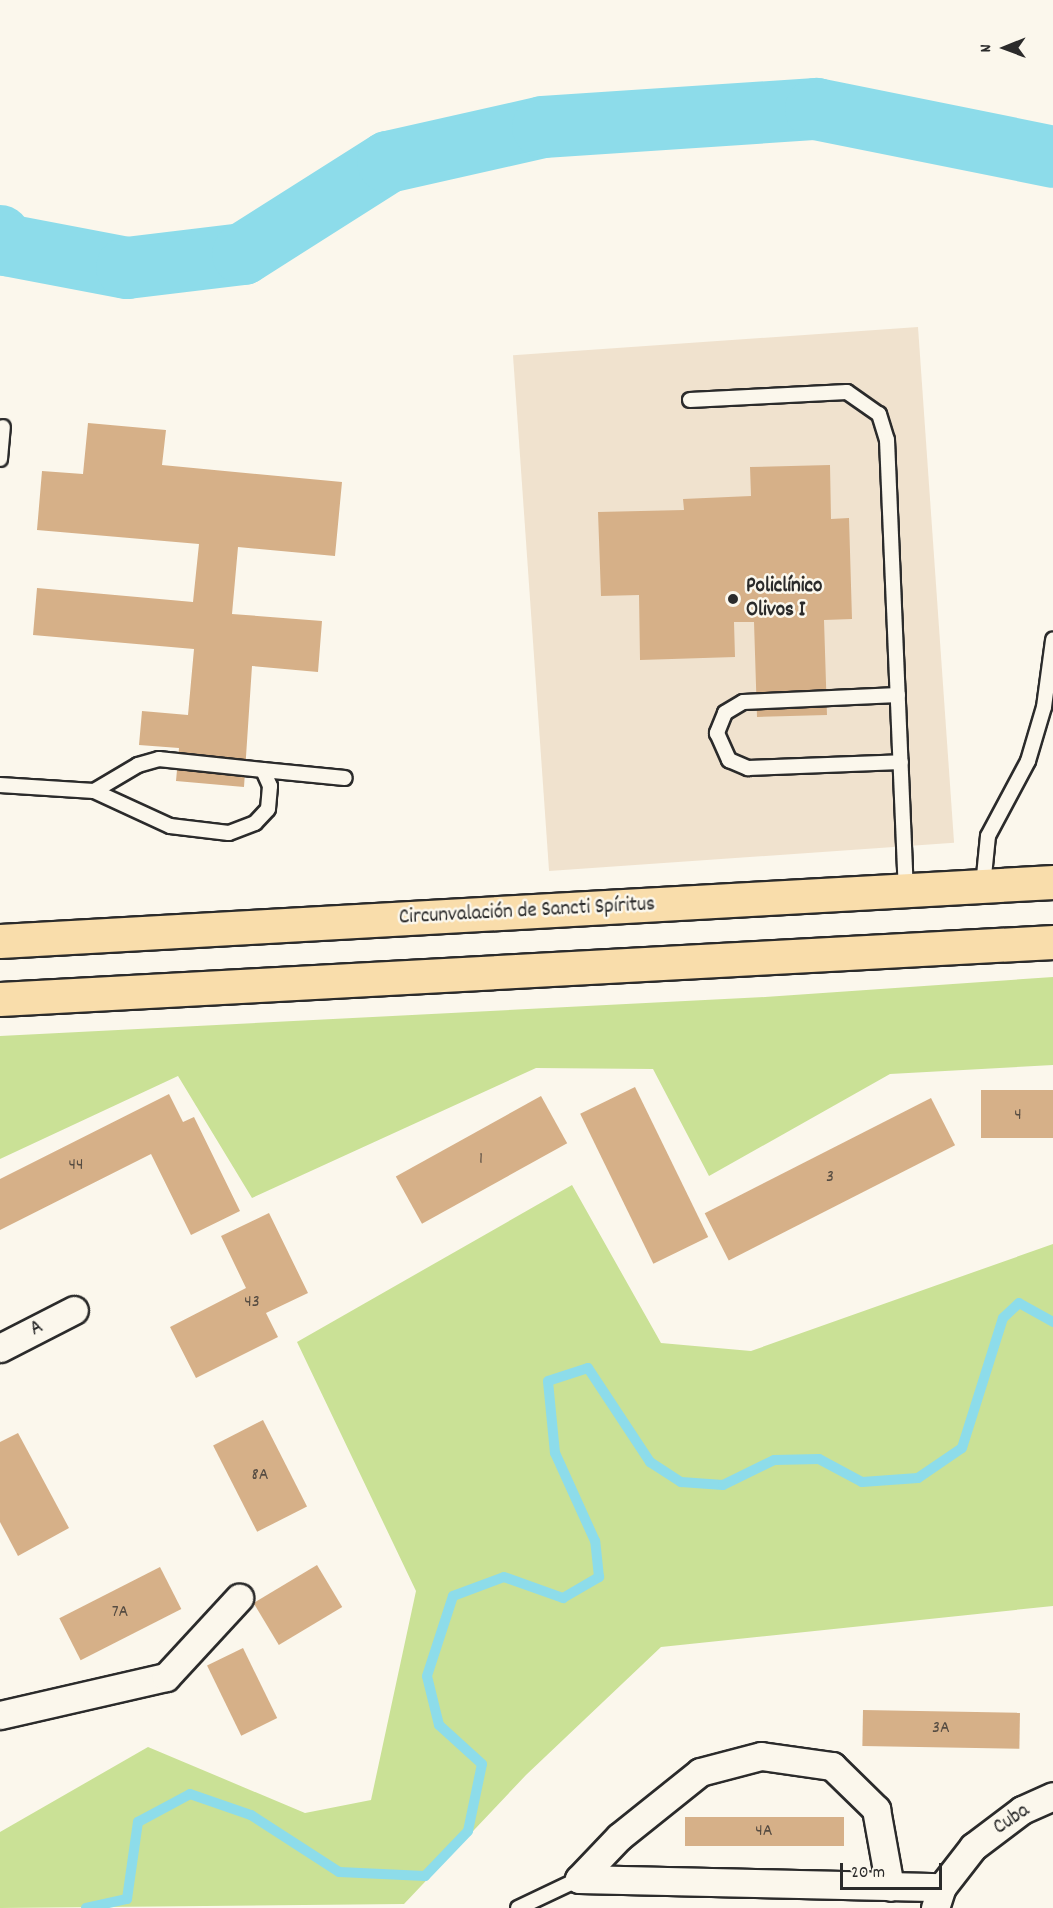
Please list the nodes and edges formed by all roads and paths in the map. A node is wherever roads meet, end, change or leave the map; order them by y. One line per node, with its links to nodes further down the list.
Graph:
1 (690, 400): 5 (lane)
2 (3, 427): 3 (lane)
3 (0, 459)
4 (1053, 640): 12 (lane)
5 (898, 695): 6 (lane); 6 (lane)
6 (901, 762): 13 (lane)
7 (263, 770): 8 (lane); 10 (lane); 10 (lane)
8 (345, 778)
9 (0, 785): 10 (lane)
10 (94, 791)
11 (1053, 882): 12 (highway, Circunvalación de Sancti Spíritus)
12 (983, 886): 13 (highway, Circunvalación de Sancti Spíritus)
13 (906, 891): 14 (highway, Circunvalación de Sancti Spíritus)
14 (0, 941)
15 (1053, 942): 16 (highway)
16 (0, 999)
17 (74, 1310): 18 (street, A)
18 (0, 1348)
19 (239, 1598): 20 (street)
20 (0, 1715)
21 (1053, 1796): 24 (street, Cuba)
22 (579, 1879): 23 (street); 23 (street); 25 (lane)
23 (890, 1887): 24 (street)
24 (939, 1898)
25 (518, 1908)

